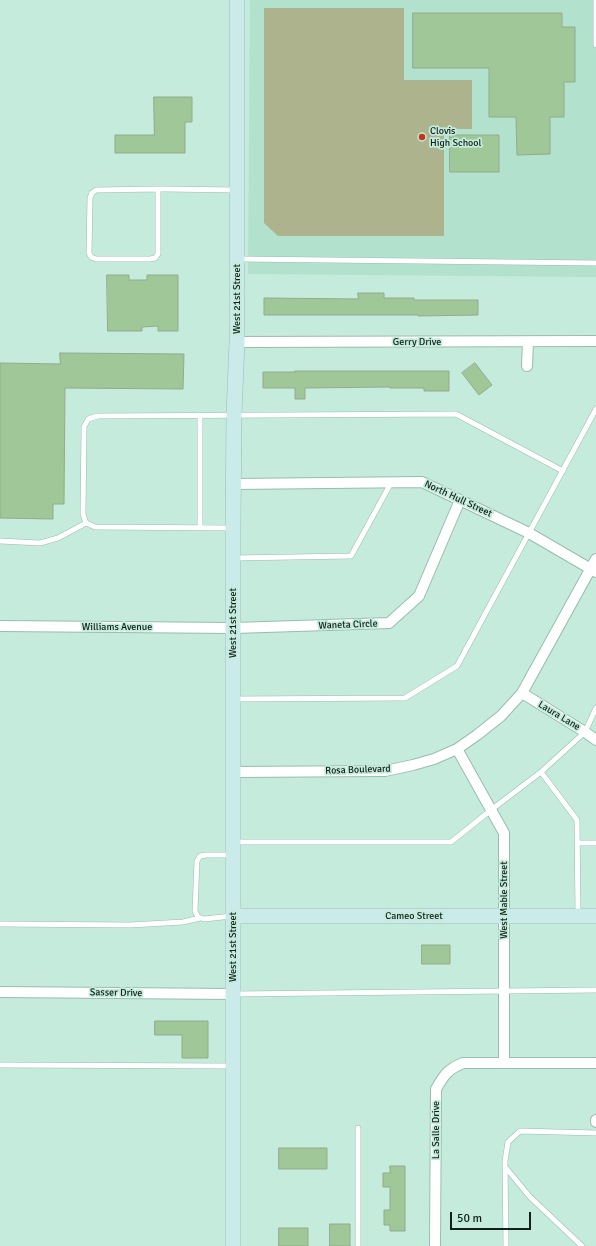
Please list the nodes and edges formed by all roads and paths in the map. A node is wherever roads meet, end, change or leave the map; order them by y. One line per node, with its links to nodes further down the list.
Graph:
1 (237, 0): 5 (main road, West 21st Street)
2 (596, 0): 3 (lane)
3 (596, 45)
4 (158, 189): 4 (lane); 5 (lane)
5 (237, 190): 6 (main road, West 21st Street)
6 (237, 259): 7 (lane); 9 (main road, West 21st Street)
7 (596, 262)
8 (596, 341): 10 (street, Gerry Drive)
9 (237, 342): 10 (street, Gerry Drive); 13 (main road, West 21st Street)
10 (528, 342): 11 (street)
11 (527, 366)
12 (596, 410): 15 (lane)
13 (234, 414): 14 (lane); 15 (lane); 17 (main road, West 21st Street)
14 (200, 415): 19 (lane); 20 (lane)
15 (563, 471): 22 (lane)
16 (391, 482): 17 (street, North Hull Street); 18 (street, North Hull Street); 24 (lane)
17 (234, 484): 21 (main road, West 21st Street)
18 (460, 500): 22 (street, North Hull Street); 28 (street, Waneta Circle)
19 (86, 523): 20 (lane); 23 (lane)
20 (200, 528): 21 (lane)
21 (233, 528): 24 (main road, West 21st Street)
22 (529, 533): 26 (street, North Hull Street); 30 (lane)
23 (0, 541)
24 (233, 558): 28 (main road, West 21st Street)
25 (596, 560): 26 (street, Rosa Boulevard)
26 (594, 570): 29 (street, Rosa Boulevard)
27 (0, 626): 28 (street, Williams Avenue)
28 (234, 628): 30 (main road, West 21st Street)
29 (522, 693): 32 (street, Laura Lane); 34 (street, Rosa Boulevard)
30 (234, 699): 35 (main road, West 21st Street)
31 (596, 708): 32 (lane)
32 (584, 732): 33 (street, Laura Lane); 36 (lane)
33 (596, 740)
34 (457, 749): 35 (street, Rosa Boulevard); 37 (street, West Mable Street)
35 (233, 772): 40 (main road, West 21st Street)
36 (541, 772): 37 (lane); 38 (lane)
37 (491, 810): 40 (lane); 42 (street, West Mable Street)
38 (578, 843): 39 (lane); 43 (lane)
39 (596, 843)
40 (233, 848): 41 (main road, West 21st Street); 45 (lane)
41 (233, 916): 42 (main road, Cameo Street); 45 (lane); 50 (main road, West 21st Street)
42 (504, 916): 43 (main road, Cameo Street); 47 (street, West Mable Street)
43 (578, 916): 44 (main road, Cameo Street)
44 (596, 916)
45 (200, 918): 46 (lane)
46 (0, 924)
47 (504, 990): 48 (lane); 50 (lane); 51 (street, West Mable Street)
48 (596, 990)
49 (0, 992): 50 (street, Sasser Drive)
50 (232, 994): 54 (main road, West 21st Street)
51 (504, 1063): 52 (street, La Salle Drive); 60 (street, La Salle Drive)
52 (596, 1063)
53 (0, 1066): 54 (lane)
54 (234, 1066): 58 (main road, West 21st Street)
55 (358, 1128): 59 (lane)
56 (596, 1133): 57 (lane)
57 (505, 1168): 61 (lane); 62 (lane)
58 (233, 1246)
59 (358, 1246)
60 (435, 1246)
61 (506, 1246)
62 (582, 1246)

